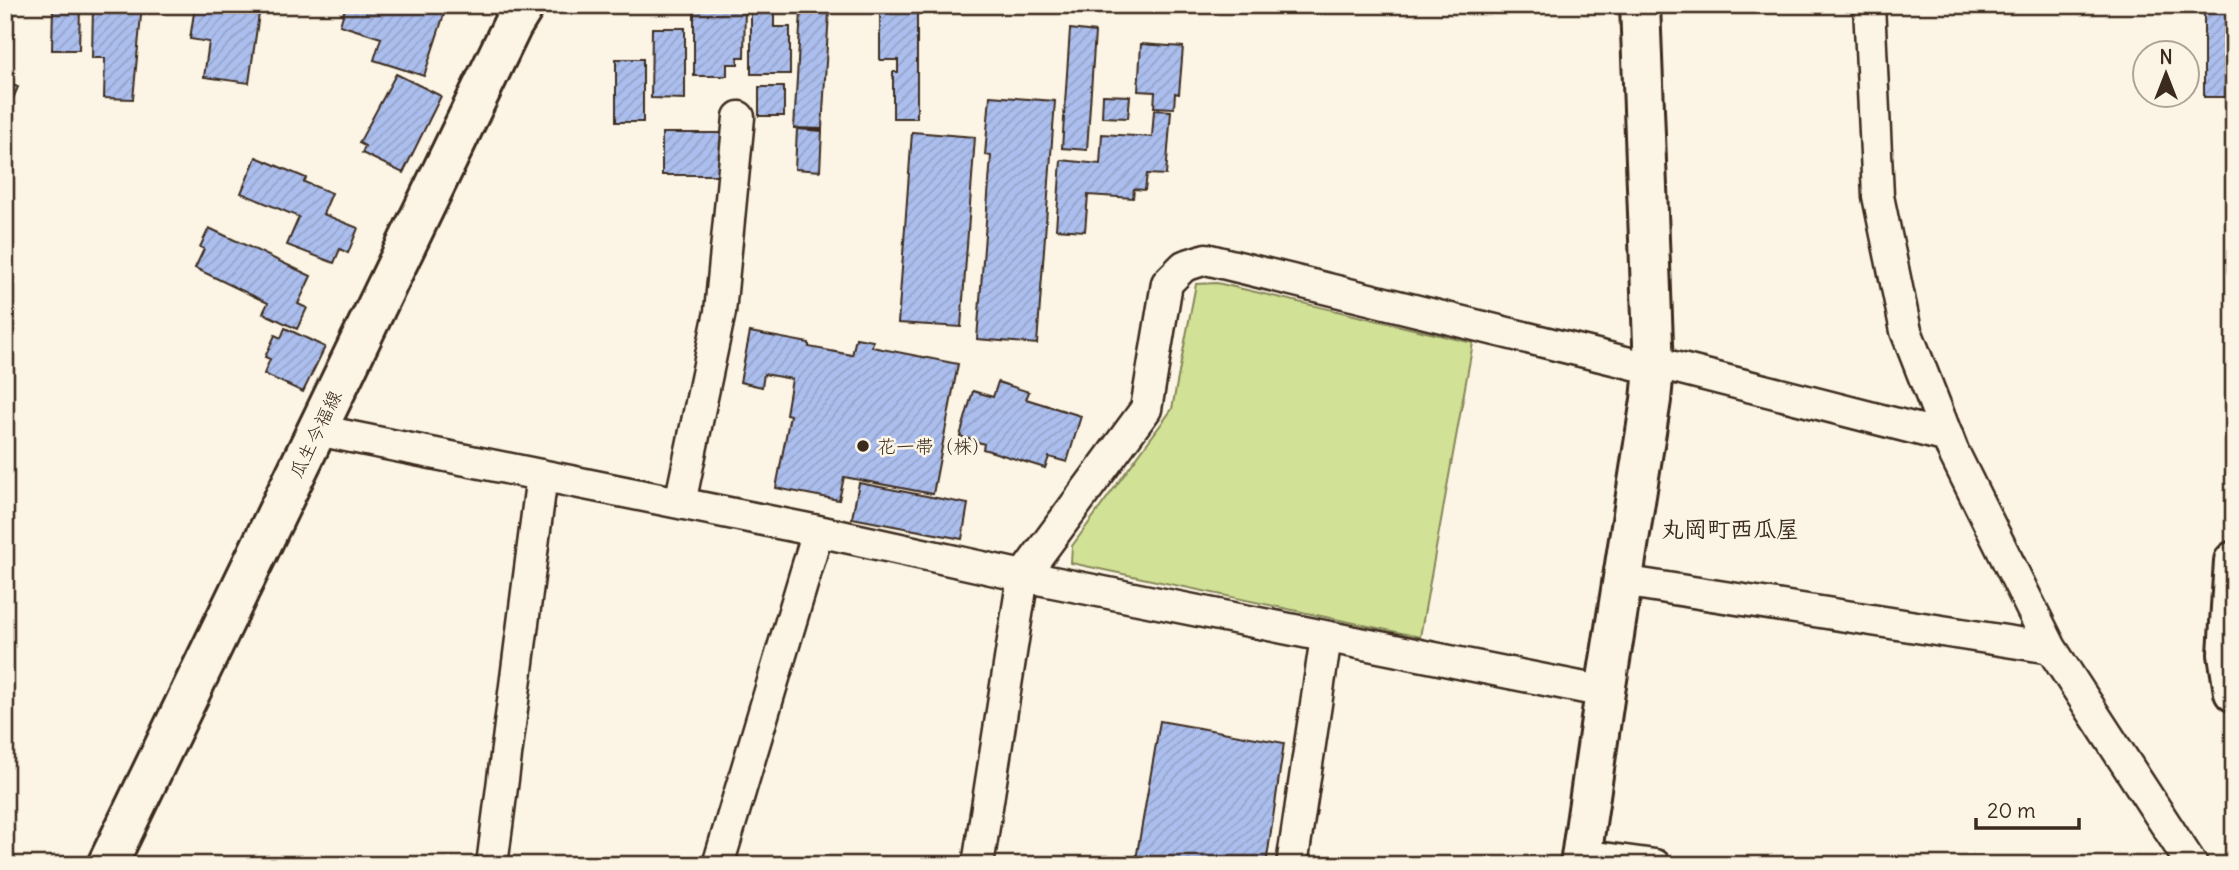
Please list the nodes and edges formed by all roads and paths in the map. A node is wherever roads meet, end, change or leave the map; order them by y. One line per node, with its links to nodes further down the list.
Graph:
1 (526, 5): 6 (main road, 瓜生今福線)
2 (1640, 5): 5 (main road)
3 (1869, 5): 7 (street)
4 (739, 117): 9 (street)
5 (1654, 365): 7 (street); 12 (street); 13 (main road)
6 (317, 430): 8 (street); 19 (main road, 瓜生今福線)
7 (1948, 437): 15 (street)
8 (542, 475): 9 (street); 20 (street)
9 (680, 503): 10 (street)
10 (818, 531): 12 (street); 21 (street)
11 (2234, 561): 17 (main road)
12 (1023, 576): 14 (street); 22 (street)
13 (1622, 581): 15 (street); 16 (main road)
14 (1326, 636): 16 (street); 23 (street)
15 (2051, 648): 25 (street)
16 (1605, 692): 18 (main road)
17 (2234, 692)
18 (1580, 860): 24 (street)
19 (107, 865)
20 (492, 865)
21 (718, 865)
22 (978, 865)
23 (1292, 865)
24 (1655, 865)
25 (2192, 865)

